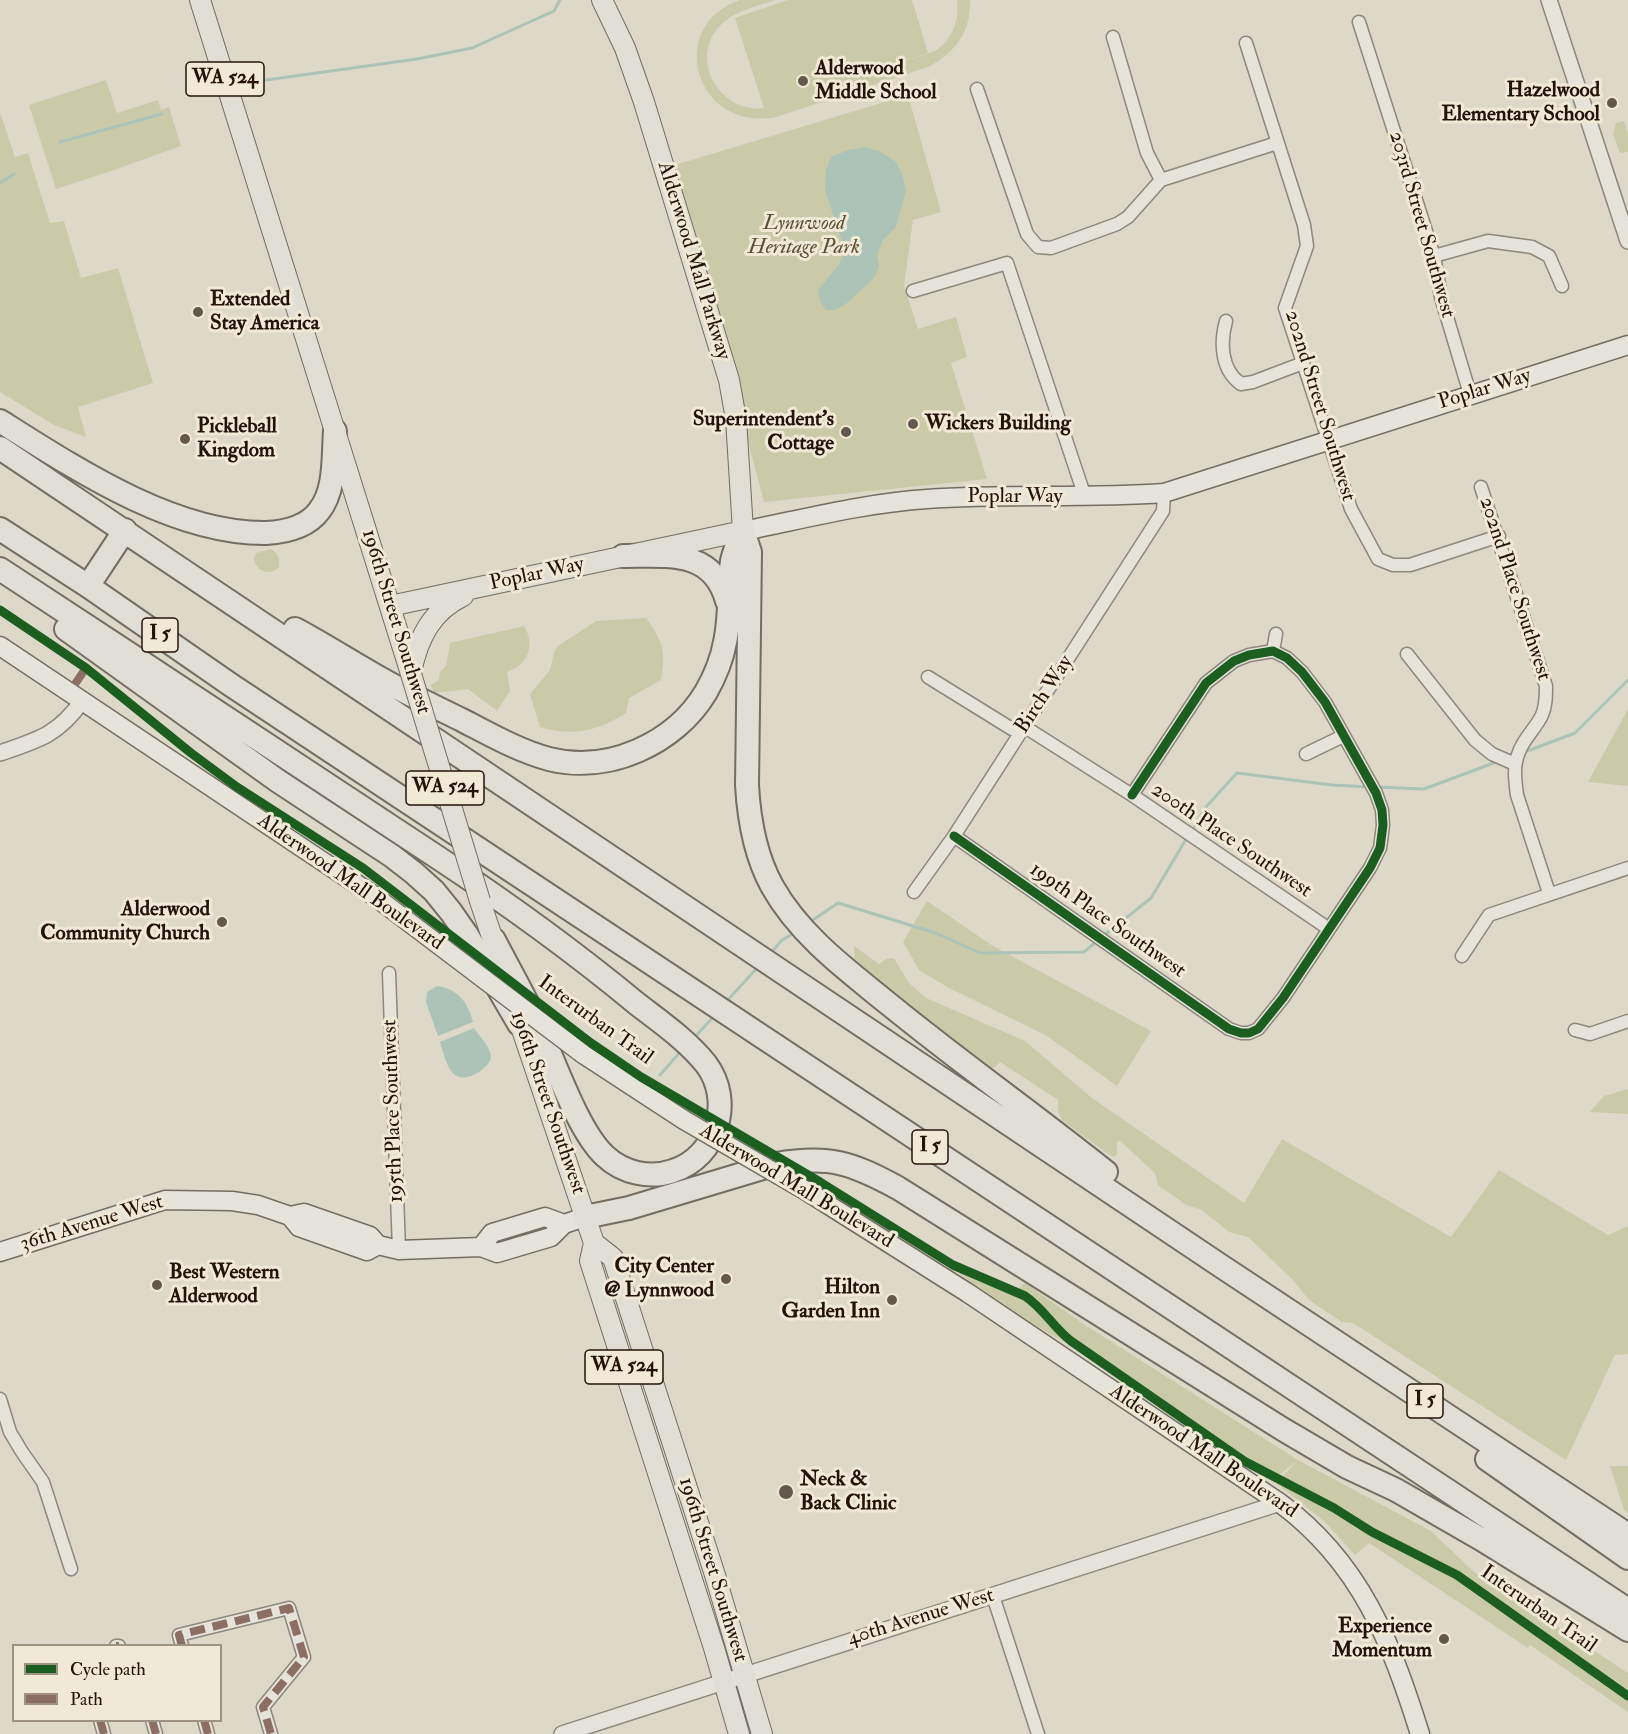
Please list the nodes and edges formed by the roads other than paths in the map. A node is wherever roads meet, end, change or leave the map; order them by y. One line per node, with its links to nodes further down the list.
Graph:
1 (200, 0): 19 (main road, 196th Street Southwest / WA 524)
2 (602, 0): 27 (main road, Alderwood Mall Parkway)
3 (1549, 0): 10 (street)
4 (1359, 22): 11 (street, 203rd Street Southwest)
5 (1113, 37): 9 (street)
6 (1246, 43): 8 (street, 202nd Street Southwest)
7 (977, 89): 9 (street)
8 (1277, 143): 9 (street); 16 (street, 202nd Street Southwest)
9 (1161, 180)
10 (1628, 241)
11 (1434, 256): 12 (street); 17 (street, 203rd Street Southwest)
12 (1562, 286)
13 (913, 291): 24 (street)
14 (1226, 321): 16 (street)
15 (1628, 345): 17 (main road, Poplar Way)
16 (1303, 363): 20 (street, 202nd Street Southwest)
17 (1470, 394): 20 (main road, Poplar Way)
18 (0, 421): 19 (highway)
19 (335, 431): 35 (main road, 196th Street Southwest / WA 524)
20 (1327, 439): 23 (main road, Poplar Way); 28 (street, 202nd Street Southwest)
21 (0, 447): 26 (highway, I 5)
22 (1481, 487): 28 (street, 202nd Place Southwest)
23 (1164, 493): 24 (main road, Poplar Way); 44 (street, Birch Way)
24 (1085, 497): 27 (main road, Poplar Way)
25 (0, 529): 33 (highway, I 5)
26 (125, 531): 30 (highway, I 5); 33 (highway)
27 (743, 531): 29 (main road, Poplar Way); 36 (highway); 65 (highway)
28 (1498, 536): 48 (street, 202nd Place Southwest)
29 (623, 556): 34 (main road, Poplar Way); 36 (highway)
30 (175, 564): 36 (highway); 65 (highway, I 5)
31 (0, 569): 55 (highway)
32 (0, 579): 59 (highway)
33 (88, 586): 72 (highway, I 5)
34 (479, 588): 35 (main road, Poplar Way); 41 (main road)
35 (390, 606): 41 (main road, 196th Street Southwest / WA 524)
36 (728, 606)
37 (1276, 634): 39 (street)
38 (0, 646): 43 (main road, Alderwood Mall Boulevard)
39 (1273, 651): 45 (street); 49 (street)
40 (1407, 654): 48 (street)
41 (411, 675): 55 (main road, 196th Street Southwest / WA 524, bridge)
42 (928, 677): 44 (street, 200th Place Southwest)
43 (82, 701): 46 (street); 67 (main road, Alderwood Mall Boulevard, bridge)
44 (1025, 727): 49 (street, 200th Place Southwest); 50 (street, Birch Way)
45 (1343, 736): 47 (street); 54 (street)
46 (0, 753)
47 (1305, 754)
48 (1515, 764): 53 (street, 202nd Place Southwest)
49 (1132, 795): 54 (street, 200th Place Southwest)
50 (954, 836): 52 (street, Birch Way); 54 (street, 199th Place Southwest)
51 (1628, 868): 53 (street)
52 (914, 892)
53 (1549, 893): 56 (street)
54 (1329, 930)
55 (494, 940): 59 (main road, 196th Street Southwest / WA 524)
56 (1462, 956)
57 (389, 973): 63 (street, 195th Place Southwest)
58 (1628, 1021): 60 (street)
59 (519, 1024): 61 (main road, 196th Street Southwest / WA 524)
60 (1575, 1030)
61 (585, 1217): 62 (main road, 196th Street Southwest / WA 524); 63 (main road, 36th Avenue West); 73 (highway)
62 (594, 1242): 75 (main road, 196th Street Southwest / WA 524); 76 (main road, 196th Street Southwest / WA 524)
63 (399, 1250): 64 (main road, 36th Avenue West)
64 (0, 1252)
65 (1221, 1266): 68 (highway, I 5); 69 (highway)
66 (0, 1399): 70 (street)
67 (1280, 1503): 71 (street, 40th Avenue West); 82 (main road, Alderwood Mall Boulevard)
68 (1628, 1535)
69 (1628, 1558)
70 (71, 1569)
71 (993, 1596): 75 (street, 40th Avenue West); 81 (street)
72 (1628, 1610)
73 (1628, 1630)
74 (181, 1644): 77 (street)
75 (744, 1674): 76 (street, 40th Avenue West); 80 (main road, 196th Street Southwest / WA 524)
76 (724, 1681): 78 (street, 40th Avenue West); 79 (main road, 196th Street Southwest / WA 524)
77 (271, 1734)
78 (562, 1734)
79 (739, 1734)
80 (762, 1734)
81 (1038, 1734)
82 (1420, 1734)

